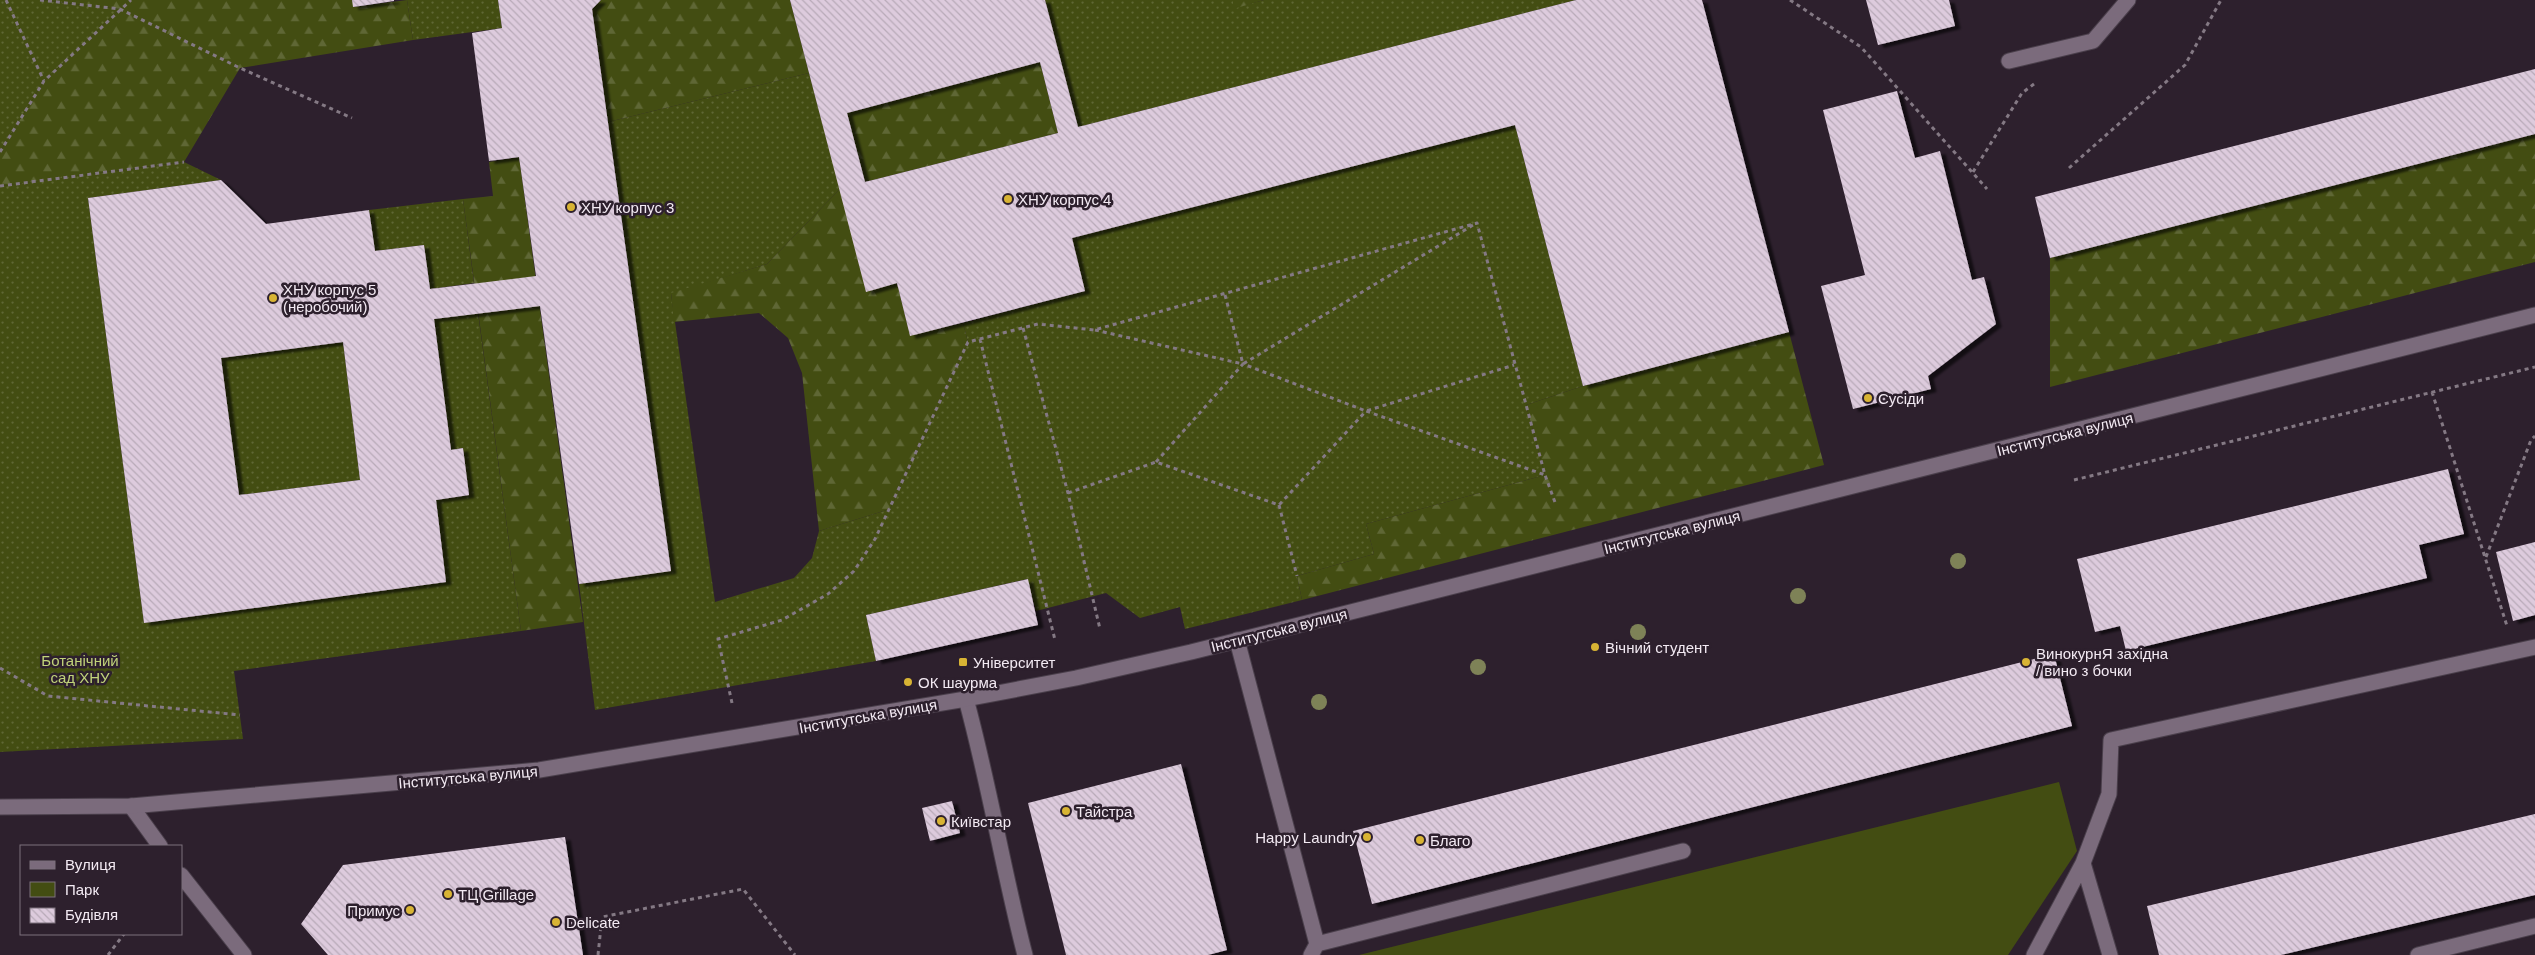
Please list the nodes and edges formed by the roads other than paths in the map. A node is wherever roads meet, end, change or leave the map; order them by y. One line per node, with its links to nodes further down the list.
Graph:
1 (2128, 0): 2 (street)
2 (2009, 61)
3 (2535, 315): 4 (street, Інститутська вулиця)
4 (1237, 640): 6 (street, Інститутська вулиця); 14 (street)
5 (2535, 647): 11 (street)
6 (966, 699): 7 (street, Інститутська вулиця); 16 (street)
7 (131, 806): 8 (street, Інститутська вулиця); 9 (street)
8 (0, 807)
9 (159, 845)
10 (1683, 851): 14 (street)
11 (2083, 863): 17 (street); 18 (street)
12 (182, 876): 15 (street)
13 (2535, 926): 19 (street)
14 (1314, 950)
15 (244, 955)
16 (1025, 955)
17 (2034, 955)
18 (2110, 955)
19 (2418, 955)

